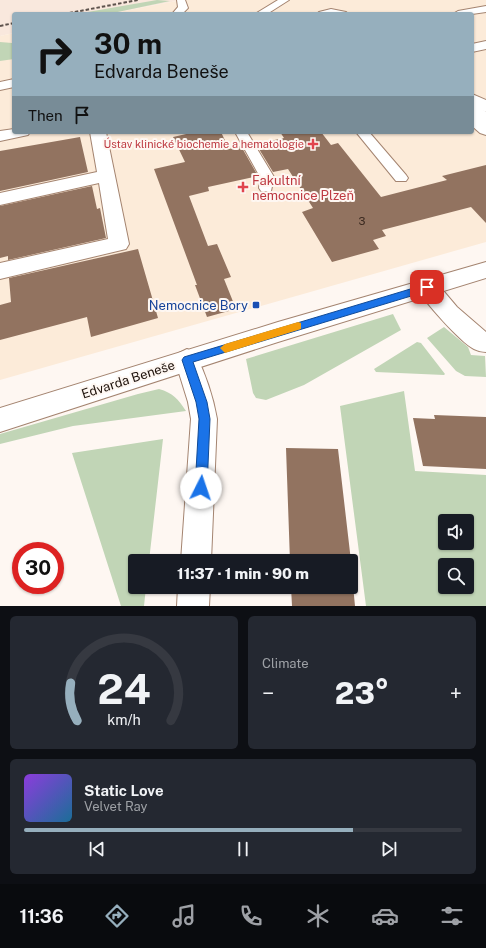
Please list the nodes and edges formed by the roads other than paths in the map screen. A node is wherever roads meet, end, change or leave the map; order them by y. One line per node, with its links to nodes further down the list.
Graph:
1 (181, 0): 4 (lane)
2 (285, 0): 5 (lane)
3 (486, 9): 6 (lane)
4 (179, 12)
5 (264, 12)
6 (469, 12)
7 (486, 45): 8 (street)
8 (474, 48)
9 (12, 84): 10 (street)
10 (0, 86)
11 (474, 99): 12 (street)
12 (486, 107)
13 (474, 108): 14 (lane)
14 (486, 118)
15 (474, 119): 16 (street)
16 (486, 130)
17 (12, 134): 21 (street)
18 (98, 134): 22 (street)
19 (242, 134): 24 (lane)
20 (364, 134): 23 (lane)
21 (0, 136)
22 (106, 176): 25 (street); 27 (street)
23 (401, 178)
24 (266, 188)
25 (0, 198)
26 (486, 270): 28 (street, Edvarda Beneše)
27 (0, 271)
28 (427, 287): 29 (street); 30 (street, Edvarda Beneše)
29 (486, 342)
30 (187, 360): 31 (street, Edvarda Beneše); 32 (street)
31 (0, 420)
32 (196, 554)
33 (194, 594): 34 (street)
34 (193, 606)

